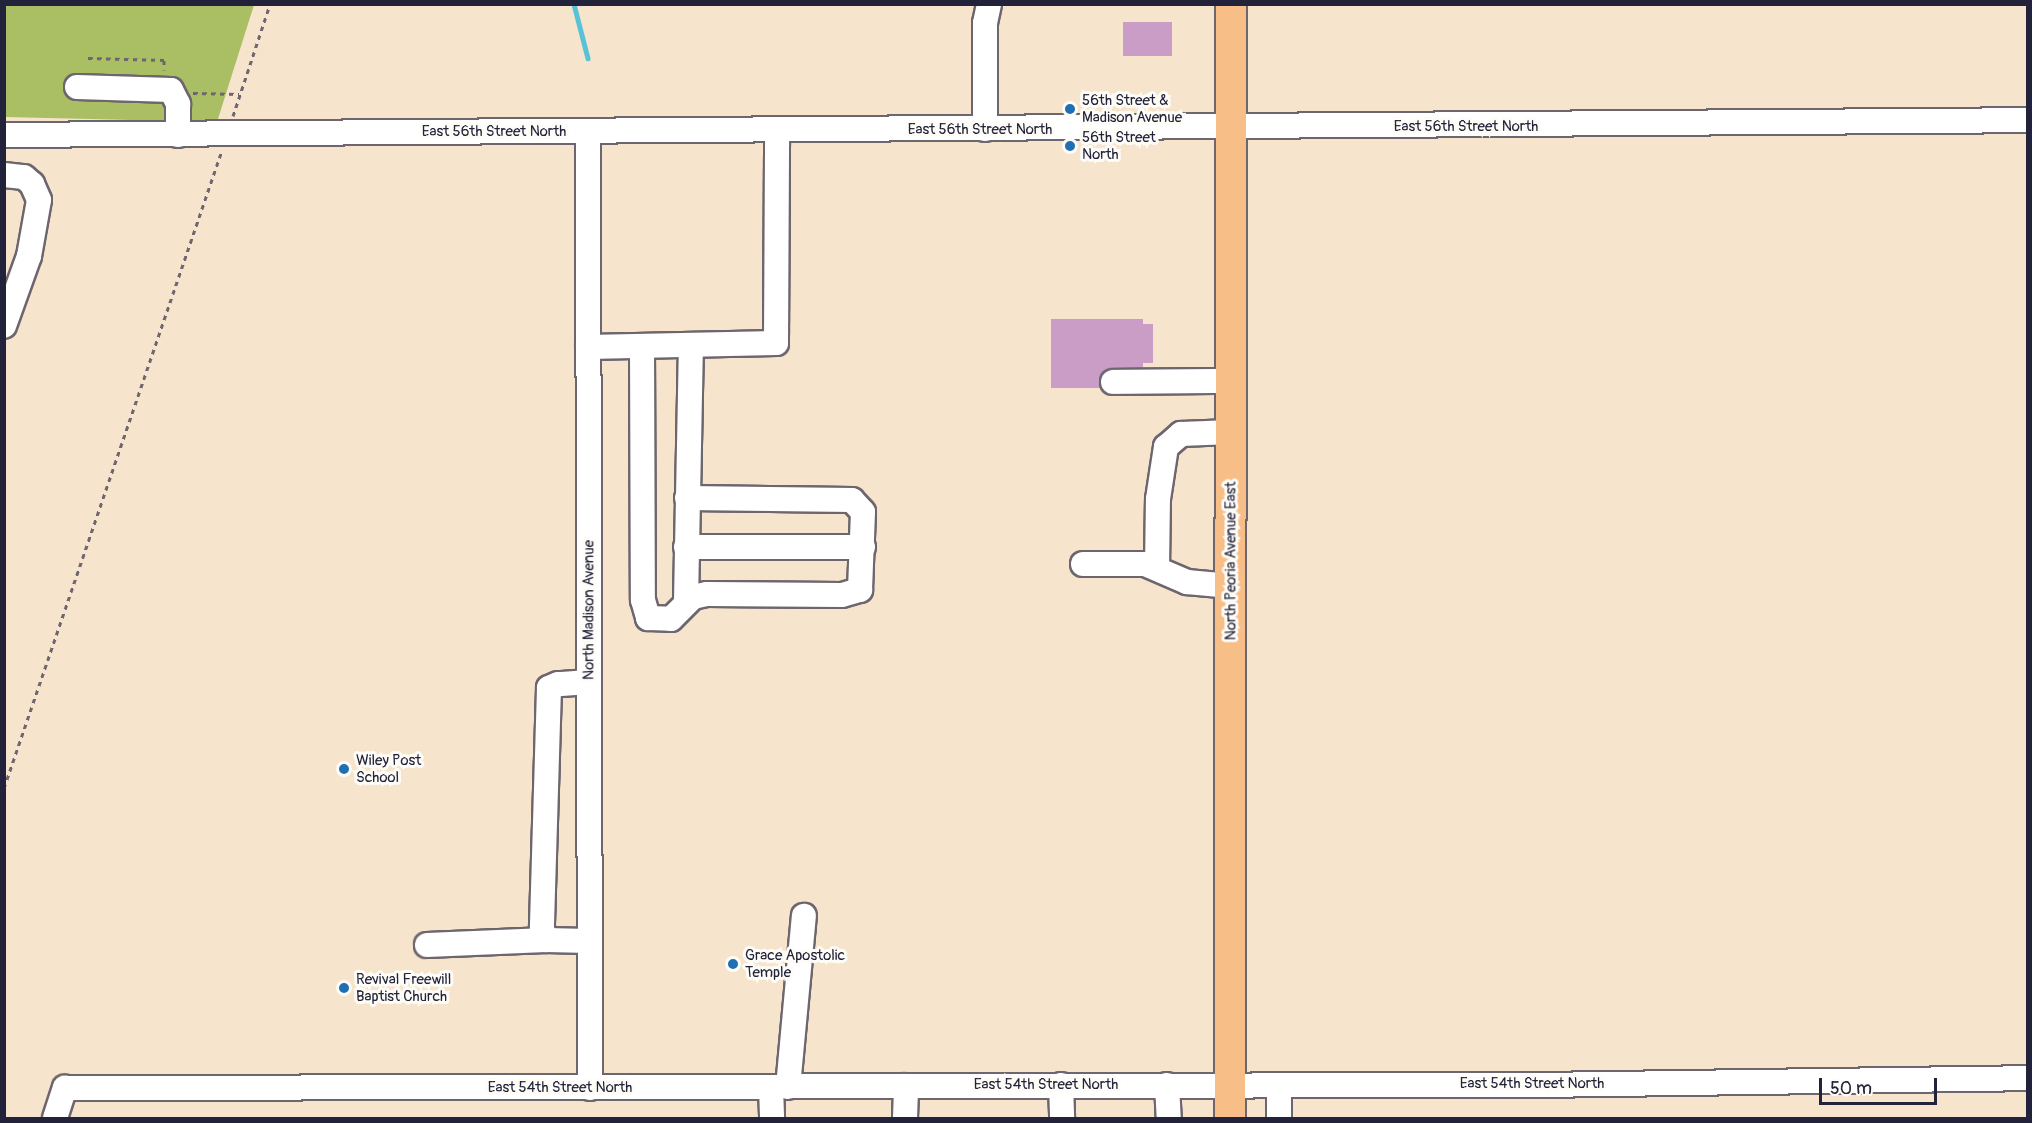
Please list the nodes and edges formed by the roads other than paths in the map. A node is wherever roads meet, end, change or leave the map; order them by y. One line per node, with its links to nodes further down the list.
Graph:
1 (989, 4): 6 (street)
2 (1231, 4): 5 (main road, North Peoria Avenue East)
3 (77, 87): 10 (street)
4 (2028, 120): 5 (street, East 56th Street North)
5 (1231, 128): 6 (street, East 56th Street North); 16 (main road, North Peoria Avenue East)
6 (985, 129): 7 (street, East 56th Street North)
7 (777, 131): 8 (street, East 56th Street North); 13 (street)
8 (588, 132): 10 (street, East 56th Street North); 15 (street, North Madison Avenue)
9 (4, 135): 10 (street, East 56th Street North)
10 (178, 135)
11 (9, 175): 12 (street)
12 (4, 326)
13 (691, 345): 14 (street); 19 (street)
14 (642, 346): 15 (street); 25 (street)
15 (588, 347): 26 (street, North Madison Avenue)
16 (1231, 381): 17 (street); 18 (main road, North Peoria Avenue East)
17 (1113, 382)
18 (1231, 432): 23 (street); 24 (main road, North Peoria Avenue East)
19 (687, 498): 20 (street); 21 (street)
20 (686, 547): 21 (street); 25 (street)
21 (862, 547): 25 (street)
22 (1083, 564): 23 (street)
23 (1158, 568): 24 (street)
24 (1231, 586): 33 (main road, North Peoria Avenue East)
25 (686, 602)
26 (589, 682): 28 (street); 29 (street, North Madison Avenue)
27 (804, 916): 37 (street)
28 (546, 940): 29 (street); 30 (street)
29 (589, 941): 38 (street, North Madison Avenue)
30 (427, 945)
31 (2028, 1078): 34 (street, East 54th Street North)
32 (1167, 1085): 33 (street, East 54th Street North); 36 (street, East 54th Street North); 43 (street)
33 (1230, 1085): 34 (street, East 54th Street North); 44 (main road, North Peoria Avenue East)
34 (1279, 1085): 45 (street)
35 (906, 1086): 36 (street, East 54th Street North); 37 (street, East 54th Street North); 41 (street)
36 (1061, 1086): 42 (street)
37 (780, 1087): 38 (street, East 54th Street North); 40 (street)
38 (590, 1088): 39 (street, East 54th Street North)
39 (55, 1119)
40 (772, 1119)
41 (905, 1119)
42 (1062, 1119)
43 (1169, 1119)
44 (1230, 1119)
45 (1279, 1119)

